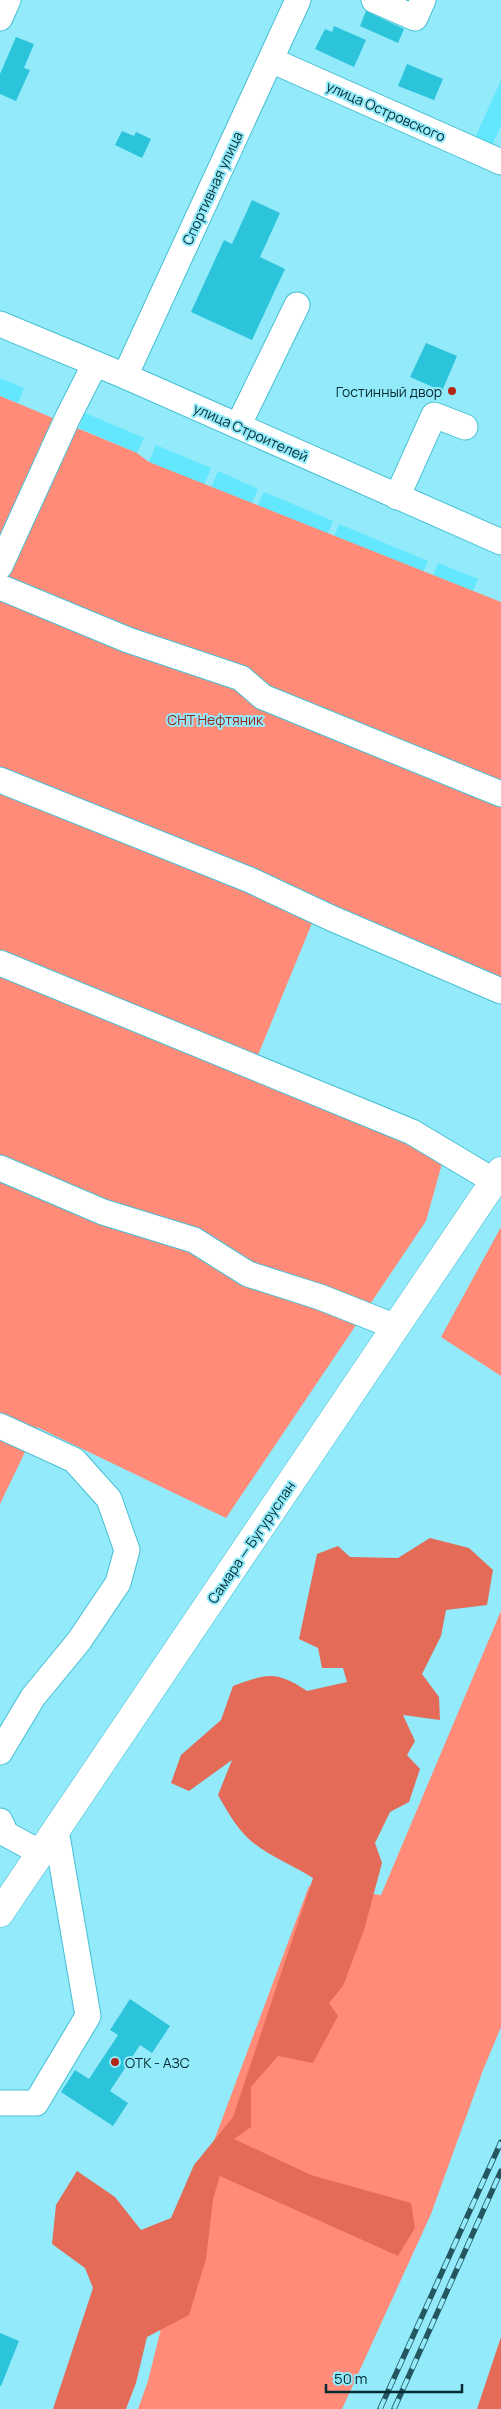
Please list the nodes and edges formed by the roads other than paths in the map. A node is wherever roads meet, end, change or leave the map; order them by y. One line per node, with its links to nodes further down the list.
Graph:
1 (8, 0): 5 (street)
2 (298, 0): 6 (street, Спортивная улица)
3 (374, 0): 4 (street)
4 (423, 0)
5 (0, 18)
6 (271, 60): 7 (street, улица Островского); 11 (street, Спортивная улица)
7 (500, 158)
8 (297, 304): 12 (street)
9 (0, 324): 10 (street, улица Строителей)
10 (95, 364): 11 (street, улица Строителей); 16 (street)
11 (126, 376): 12 (street, улица Строителей)
12 (238, 426): 14 (street, улица Строителей)
13 (465, 427): 14 (street)
14 (397, 496): 15 (street, улица Строителей)
15 (501, 542)
16 (0, 566)
17 (0, 587): 19 (street)
18 (0, 780): 21 (street)
19 (501, 794)
20 (0, 963): 23 (street)
21 (501, 991)
22 (0, 1168): 24 (street)
23 (498, 1176): 24 (main road, Самара — Бугуруслан)
24 (396, 1327): 28 (main road, Самара — Бугуруслан)
25 (0, 1426): 26 (street)
26 (0, 1752)
27 (0, 1821): 29 (street)
28 (56, 1830): 29 (main road, Самара — Бугуруслан); 31 (street)
29 (41, 1853): 30 (main road, Самара — Бугуруслан)
30 (0, 1913)
31 (0, 2103)

